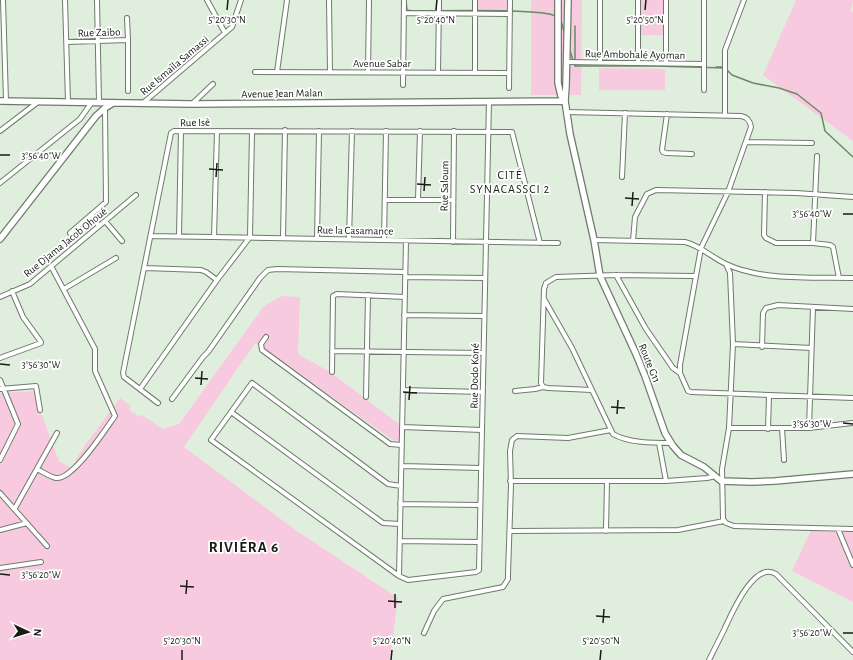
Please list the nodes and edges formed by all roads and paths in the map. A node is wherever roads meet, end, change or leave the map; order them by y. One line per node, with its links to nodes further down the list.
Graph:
1 (3, 0): 47 (street)
2 (65, 0): 27 (street)
3 (97, 0): 28 (street)
4 (207, 0): 25 (street)
5 (241, 0): 25 (street, Rue Ismaïla Samassi)
6 (287, 0): 35 (street)
7 (329, 0): 36 (street)
8 (368, 0): 37 (street)
9 (404, 0): 20 (street)
10 (439, 0): 21 (street)
11 (475, 0): 22 (street)
12 (510, 0): 23 (street)
13 (558, 0): 50 (main road)
14 (568, 0): 29 (main road)
15 (600, 0): 30 (street)
16 (638, 0): 31 (street)
17 (666, 0): 32 (street)
18 (704, 0): 33 (street)
19 (744, 0): 61 (street)
20 (404, 13): 21 (street); 38 (street)
21 (439, 14): 22 (street); 39 (street)
22 (475, 14): 23 (street); 40 (street)
23 (510, 14): 41 (street)
24 (127, 18): 26 (street)
25 (225, 33): 55 (street, Rue Ismaïla Samassi)
26 (128, 40): 28 (street, Rue Zaïbo); 46 (street, Rue Zaïbo)
27 (67, 42): 28 (street, Rue Zaïbo); 51 (street)
28 (98, 42): 53 (street)
29 (567, 62): 30 (street, Rue Ambohalé Ayoman); 50 (main road)
30 (600, 62): 31 (street, Rue Ambohalé Ayoman)
31 (638, 63): 32 (street, Rue Ambohalé Ayoman)
32 (666, 63): 33 (street, Rue Ambohalé Ayoman)
33 (704, 64): 45 (street)
34 (255, 72): 35 (street, Avenue Sabar)
35 (277, 72): 36 (street, Avenue Sabar)
36 (330, 72): 37 (street, Avenue Sabar)
37 (368, 72): 38 (street, Avenue Sabar)
38 (403, 72): 39 (street, Avenue Sabar); 43 (street)
39 (438, 73): 40 (street, Avenue Sabar)
40 (475, 73): 41 (street, Avenue Sabar)
41 (509, 73): 44 (street)
42 (213, 84): 56 (street)
43 (403, 85)
44 (509, 88)
45 (704, 90)
46 (128, 91)
47 (3, 101): 48 (main road, Avenue Jean Malan)
48 (38, 101): 51 (main road, Avenue Jean Malan); 64 (street)
49 (489, 101): 50 (main road, Avenue Jean Malan); 56 (main road, Avenue Jean Malan); 72 (street, Rue Dodo Koné)
50 (565, 101): 58 (main road, Route G11)
51 (68, 102): 52 (main road, Avenue Jean Malan)
52 (92, 102): 53 (main road, Avenue Jean Malan); 78 (street)
53 (99, 102): 54 (main road, Avenue Jean Malan)
54 (113, 103): 55 (main road, Avenue Jean Malan); 57 (main road)
55 (143, 103): 56 (main road, Avenue Jean Malan)
56 (191, 104)
57 (105, 108): 87 (street); 97 (main road)
58 (566, 112): 59 (street); 100 (main road, Route G11)
59 (625, 113): 60 (street); 77 (street)
60 (667, 114): 61 (street); 75 (street)
61 (725, 116): 73 (street)
62 (217, 130): 65 (street, Rue Isè); 66 (street, Rue Isè); 93 (street)
63 (285, 130): 66 (street, Rue Isè); 67 (street, Rue Isè); 95 (street)
64 (0, 131)
65 (181, 131): 91 (street, Rue Isè); 92 (street)
66 (252, 131): 94 (street)
67 (319, 131): 68 (street, Rue Isè); 96 (street)
68 (352, 131): 69 (street, Rue Isè); 98 (street)
69 (386, 131): 70 (street, Rue Isè); 84 (street)
70 (420, 131): 71 (street, Rue Isè); 85 (street)
71 (454, 131): 72 (street, Rue Isè); 86 (street, Rue Saloum)
72 (488, 132): 105 (street, Rue Dodo Koné); 106 (street, Rue Isè)
73 (746, 142): 74 (street); 79 (street)
74 (812, 143)
75 (692, 154)
76 (817, 156): 81 (street)
77 (622, 177)
78 (0, 183)
79 (728, 192): 80 (street); 103 (street); 109 (street)
80 (765, 192): 81 (street); 108 (street)
81 (815, 194): 83 (street); 108 (street)
82 (136, 195): 88 (street, Rue Djama Jacob Ohoué)
83 (853, 197)
84 (385, 200): 85 (street); 99 (street)
85 (418, 200): 86 (street)
86 (452, 200): 104 (street, Rue Saloum)
87 (91, 215): 89 (street); 90 (street)
88 (105, 221): 89 (street, Rue Djama Jacob Ohoué); 101 (street)
89 (99, 226): 112 (street, Rue Djama Jacob Ohoué)
90 (70, 233)
91 (151, 236): 92 (street, Rue la Casamance); 113 (street, Rue Isè)
92 (179, 236): 93 (street, Rue la Casamance)
93 (214, 237): 94 (street, Rue la Casamance)
94 (250, 237): 95 (street, Rue la Casamance); 122 (street)
95 (283, 238): 96 (street, Rue la Casamance)
96 (317, 238): 98 (street, Rue la Casamance)
97 (0, 239)
98 (349, 239): 99 (street, Rue la Casamance)
99 (384, 240): 102 (street, Rue la Casamance)
100 (594, 240): 103 (street); 116 (main road, Route G11)
101 (122, 241)
102 (406, 241): 104 (street, Rue la Casamance); 114 (street)
103 (634, 241): 109 (street)
104 (452, 242): 105 (street, Rue la Casamance)
105 (486, 242): 106 (street, Rue la Casamance); 119 (street, Rue Dodo Koné)
106 (540, 243): 107 (street, Rue la Casamance)
107 (558, 243)
108 (812, 243): 120 (street)
109 (701, 248): 111 (street); 117 (street)
110 (116, 258): 123 (street)
111 (726, 264): 120 (street); 134 (street)
112 (51, 266): 123 (street); 124 (street, Rue Djama Jacob Ohoué)
113 (145, 268): 122 (street); 147 (street, Rue Isè)
114 (405, 272): 118 (street); 157 (street)
115 (616, 275): 116 (street); 117 (street); 143 (street)
116 (600, 276): 128 (street); 171 (main road, Route G11)
117 (695, 276): 143 (street)
118 (405, 277): 119 (street); 126 (street)
119 (485, 278): 132 (street, Rue Dodo Koné)
120 (839, 278): 121 (street)
121 (853, 278)
122 (217, 280): 147 (street)
123 (64, 288): 177 (street)
124 (12, 291): 127 (street, Rue Djama Jacob Ohoué); 141 (street)
125 (368, 295): 126 (street); 137 (street); 138 (street)
126 (405, 296): 131 (street)
127 (0, 297)
128 (544, 299): 145 (street); 149 (street)
129 (813, 307): 130 (street); 135 (street); 136 (street)
130 (853, 308)
131 (404, 315): 132 (street); 139 (street)
132 (484, 316): 140 (street, Rue Dodo Koné)
133 (266, 337): 172 (street)
134 (733, 344): 135 (street); 152 (street)
135 (762, 347): 136 (street)
136 (811, 348): 155 (street)
137 (332, 351): 138 (street); 142 (street)
138 (367, 352): 139 (street); 154 (street)
139 (404, 353): 140 (street); 148 (street)
140 (484, 353): 151 (street, Rue Dodo Koné)
141 (0, 358)
142 (332, 372)
143 (680, 373): 152 (street)
144 (0, 380): 146 (street)
145 (543, 387): 149 (street); 150 (street)
146 (2, 389): 159 (street); 173 (street)
147 (140, 389): 158 (street, Rue Isè)
148 (403, 390): 151 (street); 162 (street)
149 (592, 390): 168 (street)
150 (515, 391)
151 (483, 392): 167 (street, Rue Dodo Koné)
152 (731, 394): 153 (street); 163 (street)
153 (769, 396): 155 (street); 164 (street)
154 (366, 397)
155 (810, 397): 156 (street); 166 (street)
156 (853, 398)
157 (172, 399)
158 (158, 402)
159 (40, 410)
160 (231, 412): 184 (street); 191 (street); 203 (street)
161 (852, 423): 166 (street)
162 (402, 427): 167 (street); 172 (street)
163 (729, 428): 164 (street); 183 (street)
164 (768, 428): 165 (street)
165 (782, 428): 166 (street); 174 (street)
166 (808, 428)
167 (482, 430): 176 (street, Rue Dodo Koné)
168 (611, 430): 170 (street); 180 (street)
169 (57, 433): 177 (street)
170 (659, 443): 171 (street); 182 (street)
171 (671, 443): 179 (main road, Route G11)
172 (402, 445): 175 (street)
173 (0, 460)
174 (784, 460)
175 (402, 466): 176 (street); 184 (street)
176 (481, 468): 187 (street, Rue Dodo Koné)
177 (37, 469): 188 (street)
178 (853, 474): 183 (main road)
179 (717, 476): 182 (street); 183 (main road, Route G11)
180 (510, 481): 181 (street); 195 (street)
181 (607, 481): 182 (street); 196 (street)
182 (666, 481)
183 (721, 481): 189 (street)
184 (401, 486): 186 (street)
185 (0, 492): 188 (street)
186 (400, 504): 187 (street); 191 (street)
187 (480, 505): 198 (street, Rue Dodo Koné)
188 (15, 508): 190 (street)
189 (724, 521): 192 (street); 196 (street)
190 (27, 523): 194 (street); 199 (street)
191 (400, 524): 197 (street)
192 (838, 529): 193 (street); 201 (street)
193 (853, 529)
194 (0, 530)
195 (510, 531): 196 (street); 204 (street)
196 (606, 531)
197 (400, 541): 198 (street); 203 (street)
198 (480, 542): 203 (street, Rue Dodo Koné)
199 (46, 546)
200 (42, 562): 202 (street)
201 (853, 565)
202 (0, 568)
203 (399, 576)
204 (424, 633)
205 (853, 652): 206 (street)
206 (708, 660)

